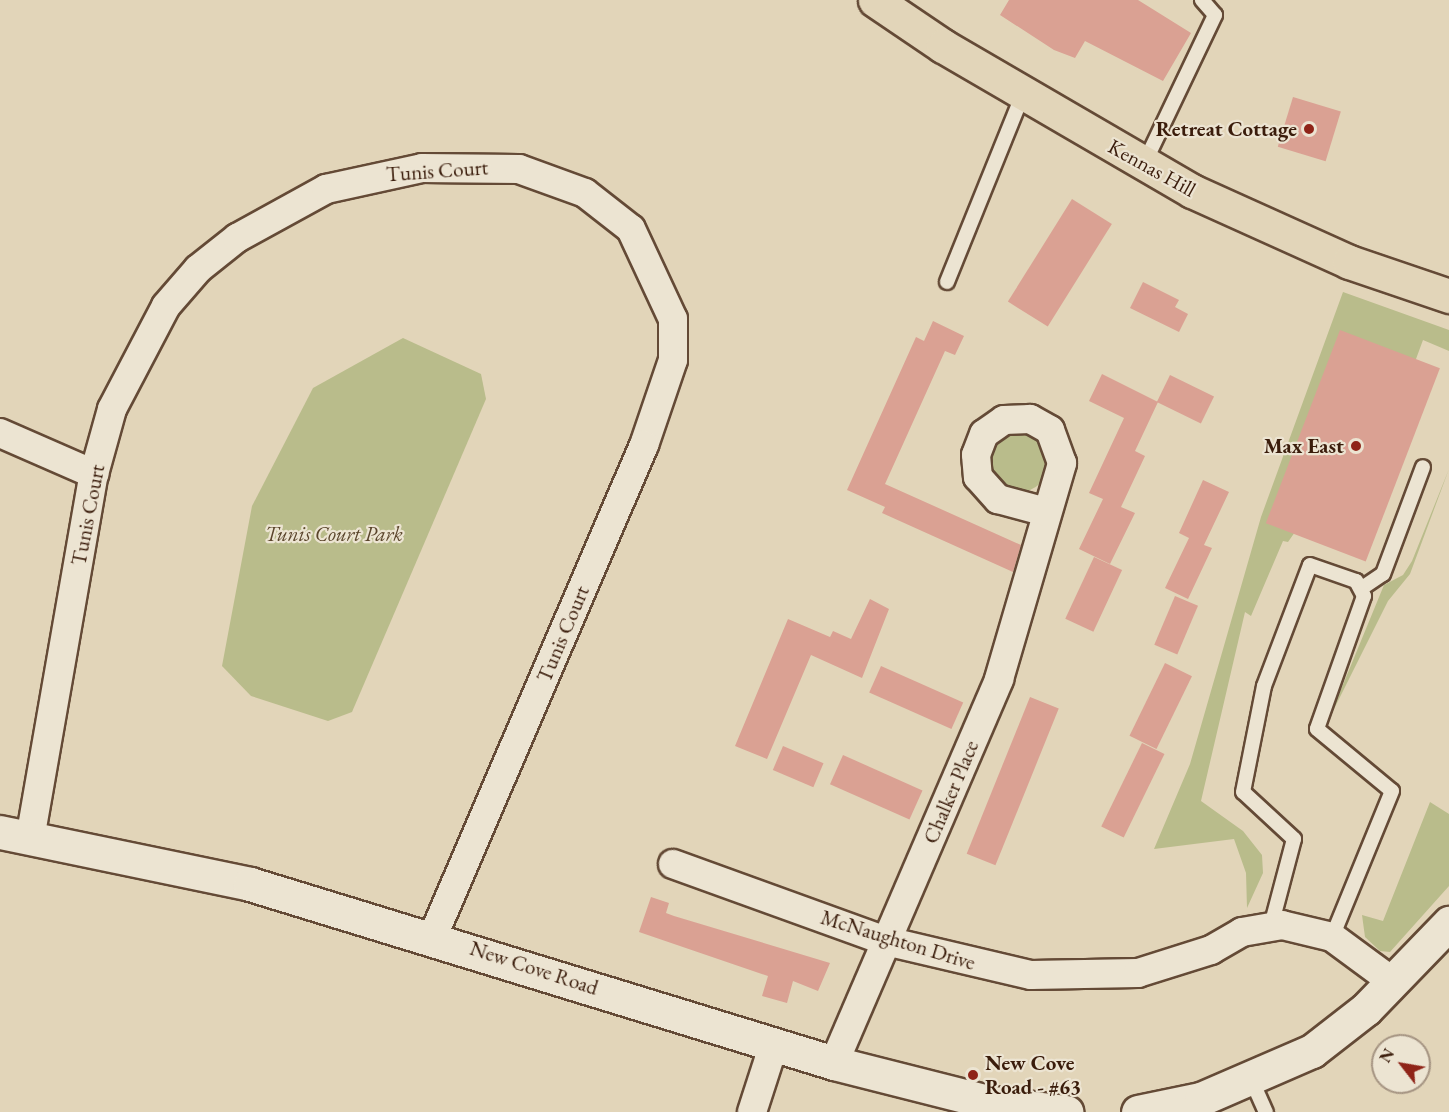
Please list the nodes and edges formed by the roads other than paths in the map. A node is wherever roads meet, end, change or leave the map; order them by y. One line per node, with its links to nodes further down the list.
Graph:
1 (875, 0): 3 (main road, Kennas Hill)
2 (1202, 0): 4 (lane)
3 (1023, 94): 4 (main road, Kennas Hill); 5 (lane)
4 (1144, 164): 6 (main road, Kennas Hill)
5 (947, 282)
6 (1449, 296)
7 (0, 433): 9 (street)
8 (1423, 467): 11 (lane)
9 (94, 474): 12 (street, Tunis Court); 16 (street, Tunis Court)
10 (1046, 512): 18 (street, Chalker Place)
11 (1362, 588): 15 (lane); 17 (lane)
12 (15, 836): 16 (street, New Cove Road)
13 (673, 864): 18 (street, McNaughton Drive)
14 (1449, 923): 19 (street)
15 (1271, 926): 17 (street, McNaughton Drive); 18 (street, McNaughton Drive)
16 (433, 936): 20 (street, New Cove Road)
17 (1332, 937): 19 (street, McNaughton Drive)
18 (886, 941): 21 (street, Chalker Place)
19 (1393, 982): 22 (street)
20 (774, 1044): 21 (street, New Cove Road); 23 (street)
21 (834, 1064): 24 (street, New Cove Road)
22 (1252, 1081): 25 (street); 26 (lane)
23 (752, 1112)
24 (1066, 1112)
25 (1138, 1112)
26 (1266, 1112)

